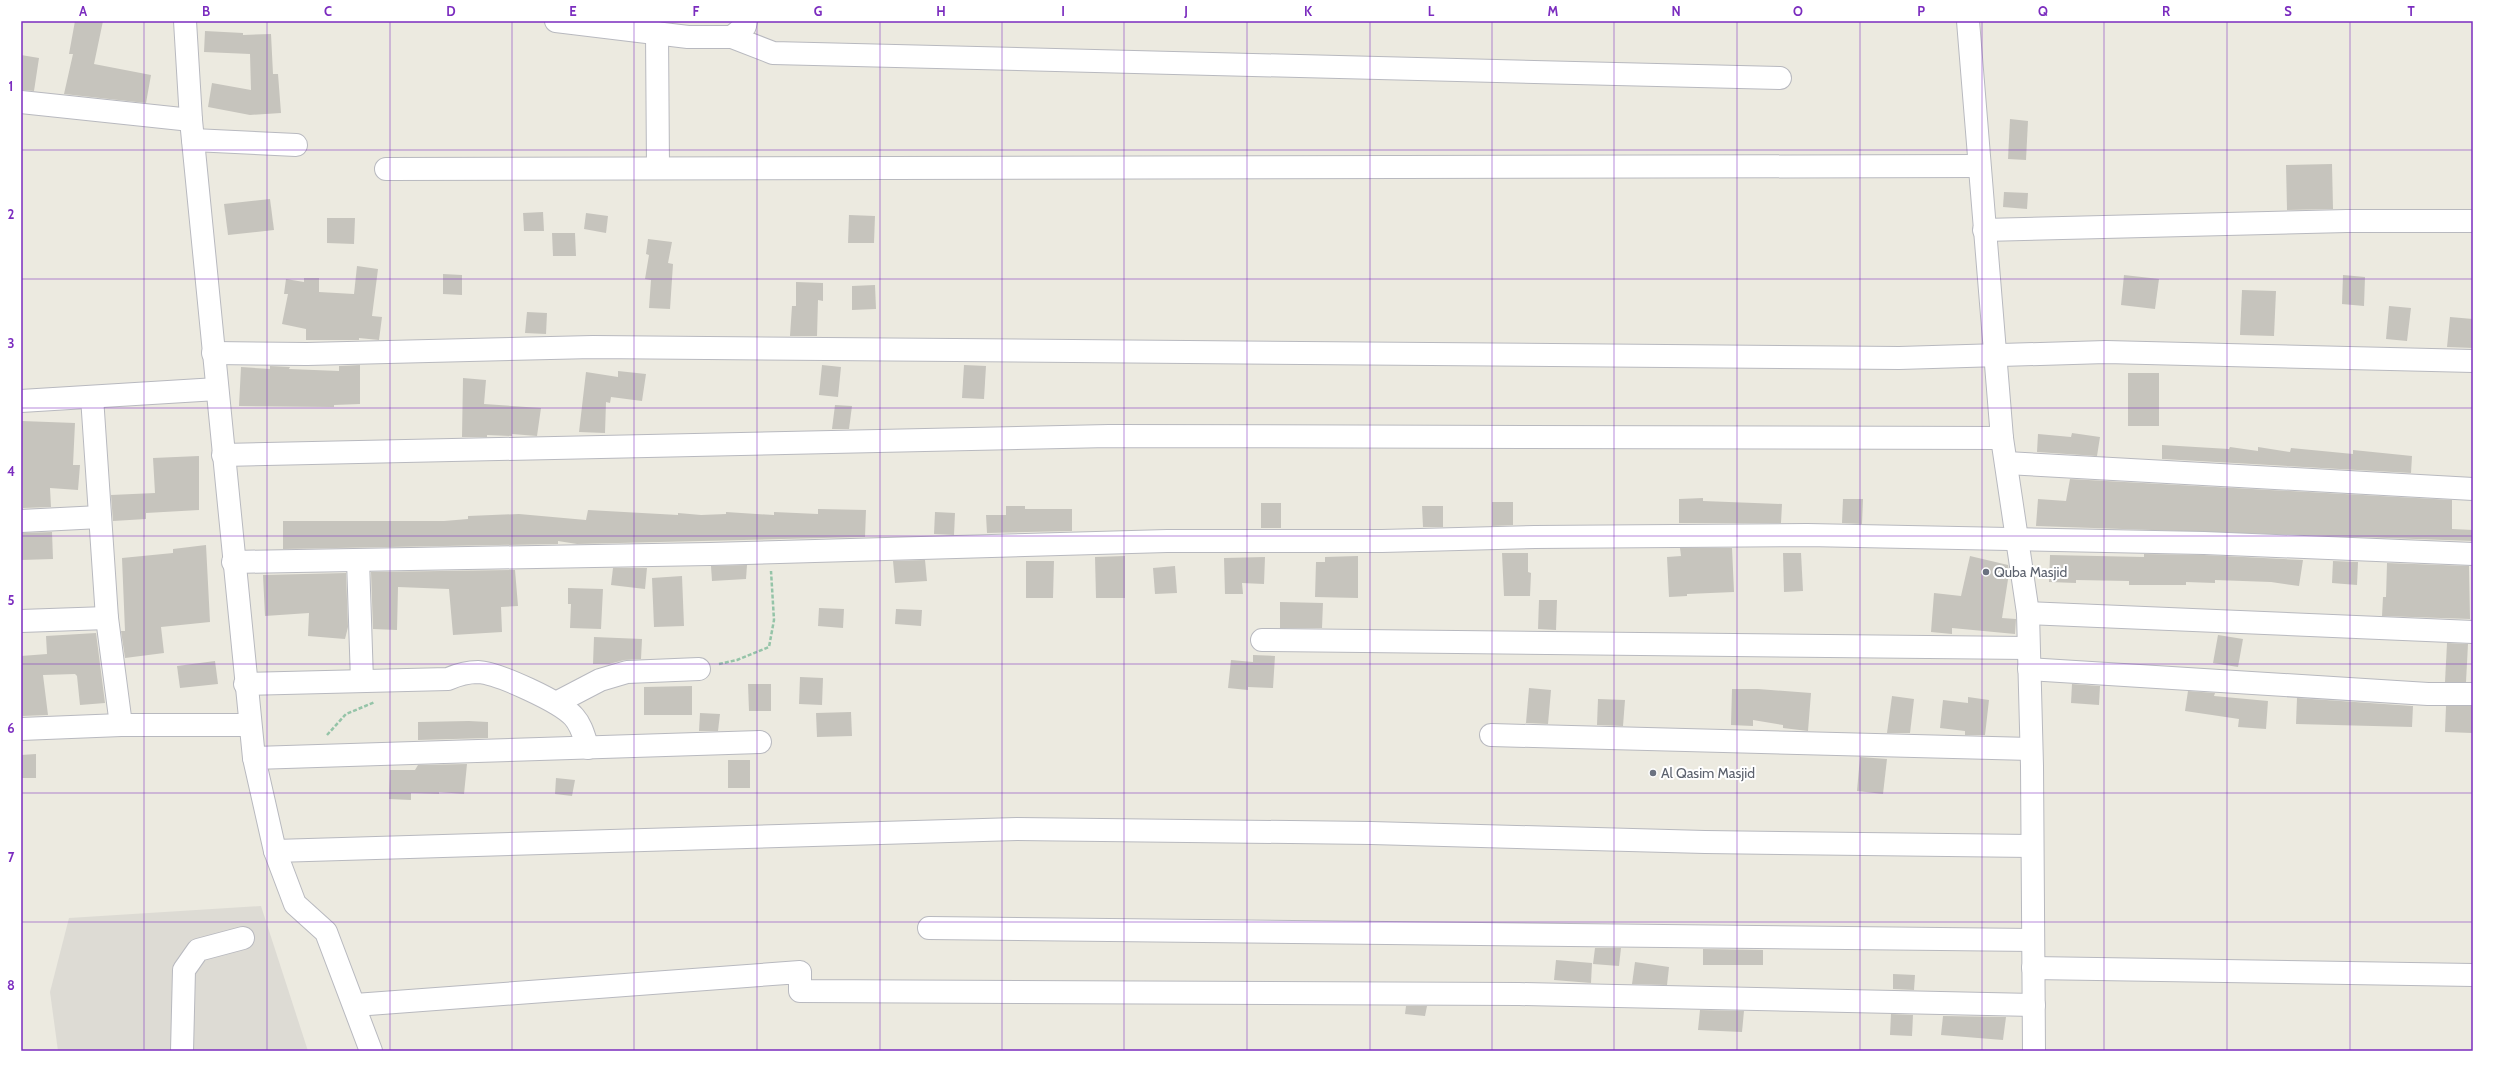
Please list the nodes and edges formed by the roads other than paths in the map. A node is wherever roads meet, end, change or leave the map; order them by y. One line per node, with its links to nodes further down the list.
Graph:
1 (185, 21): 8 (street)
2 (556, 21): 5 (street)
3 (1968, 21): 10 (street)
4 (739, 29): 5 (street); 6 (street)
5 (657, 33): 11 (street)
6 (1780, 78)
7 (21, 102): 8 (street)
8 (192, 130): 9 (street); 15 (street)
9 (296, 145)
10 (1979, 166): 11 (street); 14 (street)
11 (658, 168): 12 (street)
12 (386, 169)
13 (2473, 221): 14 (street)
14 (1984, 230): 16 (street)
15 (213, 353): 16 (street); 18 (street)
16 (1994, 355): 17 (street); 21 (street)
17 (2473, 361)
18 (217, 389): 19 (street); 22 (street)
19 (92, 397): 20 (street); 25 (street)
20 (21, 401)
21 (2002, 438): 22 (street); 23 (street)
22 (223, 455): 30 (street)
23 (2006, 463): 24 (street); 27 (street)
24 (2473, 489)
25 (100, 517): 26 (street); 32 (street)
26 (21, 521)
27 (2018, 540): 28 (street); 29 (street); 31 (street)
28 (2473, 554)
29 (358, 560): 30 (street); 38 (street)
30 (233, 562): 39 (street)
31 (2028, 613): 34 (street); 36 (street)
32 (107, 618): 33 (street); 42 (street)
33 (21, 621)
34 (2473, 632)
35 (1262, 640): 36 (street)
36 (2028, 659): 40 (street); 48 (street)
37 (699, 669): 41 (street)
38 (362, 681): 39 (street); 41 (street)
39 (245, 684): 43 (street)
40 (2473, 694)
41 (556, 703): 47 (street)
42 (122, 725): 43 (street); 44 (street)
43 (250, 725): 49 (street)
44 (21, 729)
45 (1492, 735): 48 (street)
46 (760, 742): 47 (street)
47 (588, 748): 49 (street)
48 (2031, 750): 50 (street)
49 (254, 758): 51 (street)
50 (2032, 846): 51 (street); 54 (street)
51 (275, 851): 57 (street)
52 (929, 928): 54 (street)
53 (243, 938): 59 (street)
54 (2033, 940): 55 (street)
55 (2033, 968): 56 (street); 58 (street)
56 (2473, 975)
57 (355, 1005): 58 (street); 60 (street)
58 (2034, 1005): 61 (street)
59 (182, 1051)
60 (371, 1051)
61 (2034, 1051)

